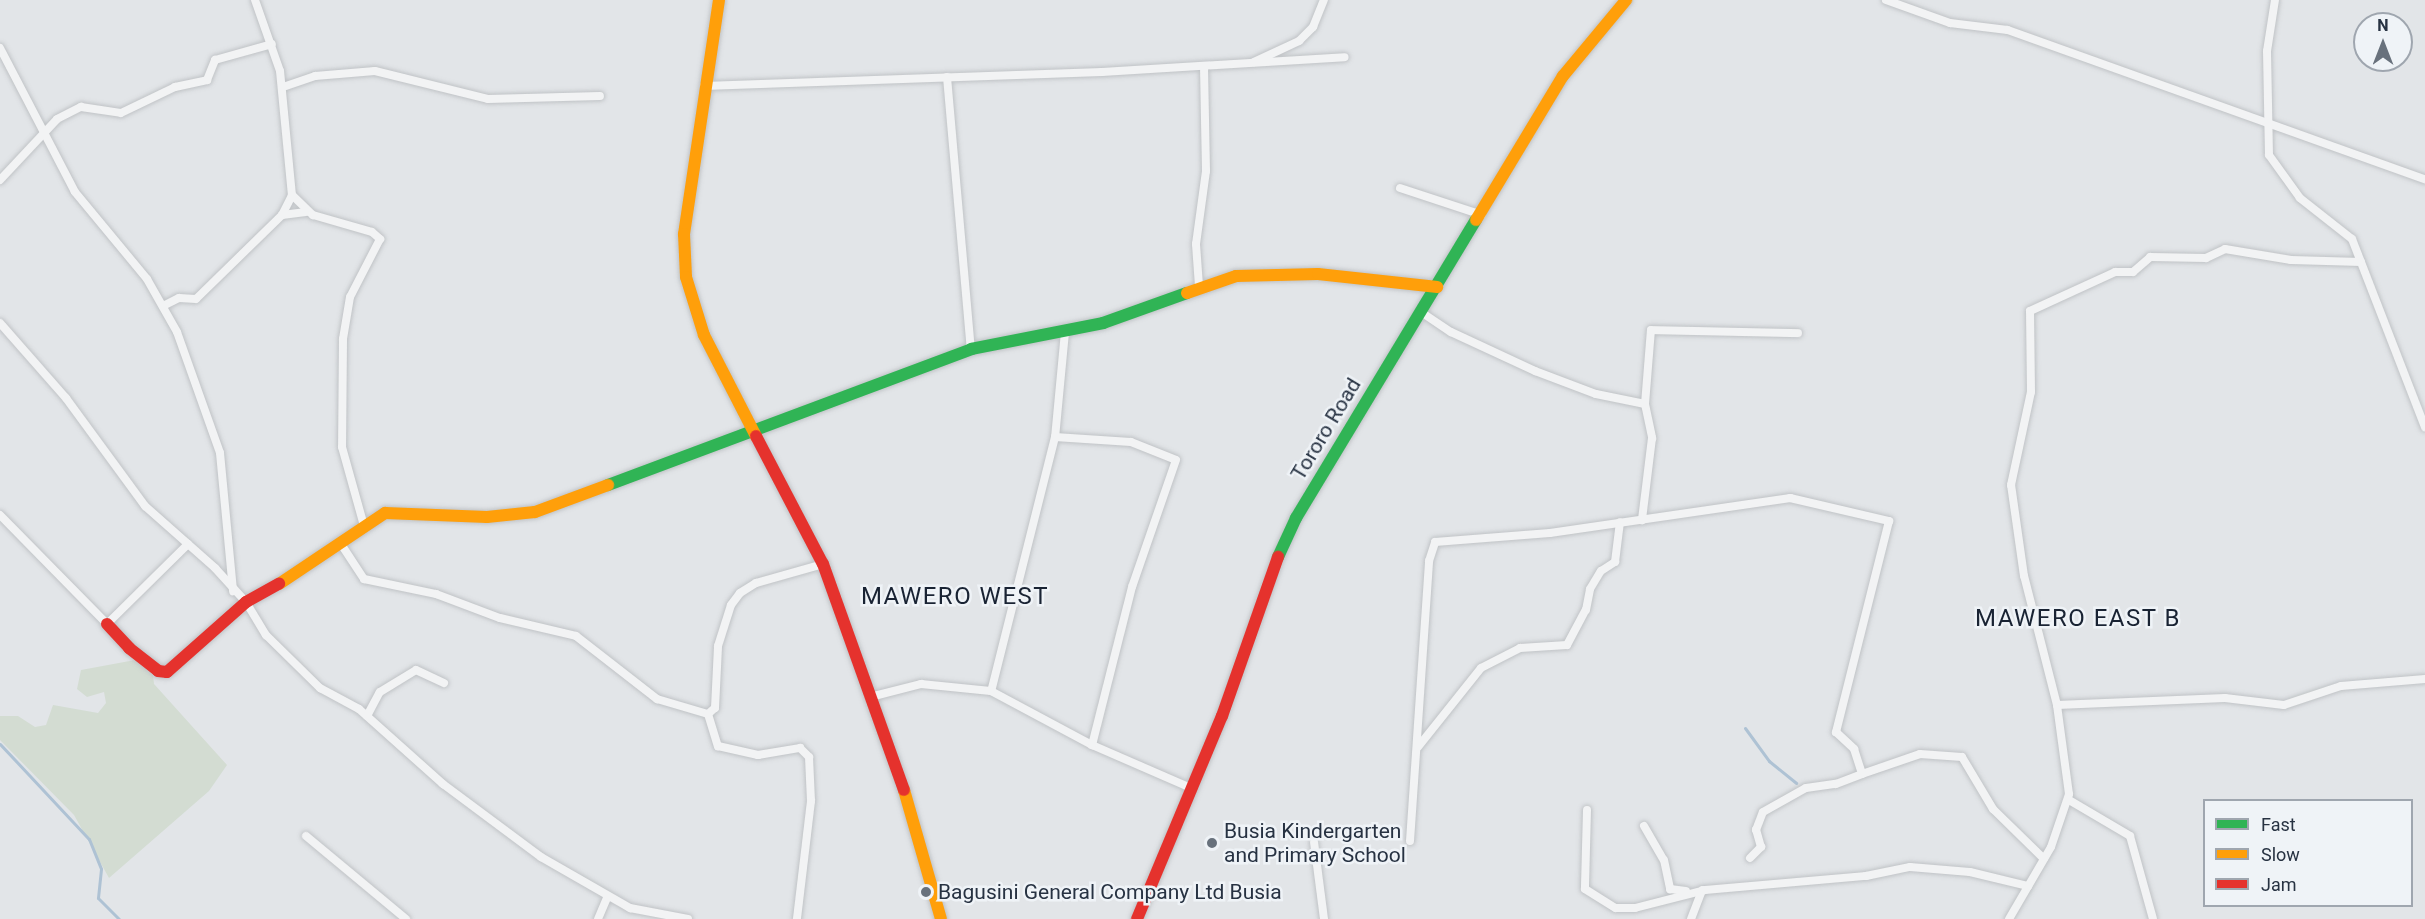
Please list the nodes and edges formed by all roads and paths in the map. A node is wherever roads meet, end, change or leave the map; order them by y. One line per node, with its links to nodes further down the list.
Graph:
1 (255, 0): 7 (street)
2 (719, 0): 13 (main road)
3 (1324, 0): 10 (street)
4 (1626, 0): 24 (main road, Tororo Road)
5 (1886, 0): 16 (street)
6 (2276, 0): 16 (street)
7 (272, 44): 14 (street); 17 (street)
8 (0, 48): 17 (street)
9 (1345, 57): 10 (street)
10 (1248, 65): 11 (street)
11 (1204, 67): 12 (street); 26 (street)
12 (947, 77): 13 (street); 33 (street)
13 (704, 86): 36 (main road)
14 (283, 87): 15 (street); 21 (street)
15 (600, 96)
16 (2268, 124): 18 (street); 25 (street)
17 (46, 134): 19 (street); 28 (street)
18 (2425, 179)
19 (0, 180)
20 (1400, 188): 24 (street)
21 (292, 195): 22 (street); 23 (street)
22 (306, 212): 23 (street); 41 (street)
23 (282, 215): 28 (street)
24 (1482, 216): 27 (main road, Tororo Road)
25 (2361, 262): 35 (street); 52 (street)
26 (1199, 286): 27 (main road); 31 (main road)
27 (1437, 286): 29 (main road, Tororo Road)
28 (163, 306): 45 (street)
29 (1421, 312): 34 (street); 58 (main road, Tororo Road)
30 (0, 322): 42 (street)
31 (1065, 332): 33 (main road); 37 (street)
32 (1798, 333): 34 (street)
33 (971, 349): 36 (main road)
34 (1645, 404): 39 (street)
35 (2425, 427)
36 (753, 430): 41 (main road); 44 (main road)
37 (1055, 437): 50 (street); 55 (street)
38 (0, 515): 47 (street)
39 (1642, 520): 40 (street); 57 (street)
40 (1620, 522): 56 (street); 56 (street)
41 (364, 526): 43 (main road)
42 (188, 544): 45 (street); 47 (street)
43 (341, 544): 46 (main road); 53 (street)
44 (823, 564): 51 (main road); 53 (street)
45 (233, 592): 46 (street)
46 (246, 602): 47 (main road); 54 (street)
47 (107, 624)
48 (2425, 679): 52 (street)
49 (444, 683): 54 (street)
50 (991, 691): 51 (street); 55 (street)
51 (874, 696): 74 (main road)
52 (2057, 705): 59 (street)
53 (708, 714): 73 (street)
54 (367, 716): 69 (street)
55 (1092, 745): 58 (street)
56 (1418, 747): 64 (street)
57 (1862, 774): 65 (street); 66 (street)
58 (1191, 788): 75 (main road, Tororo Road)
59 (2069, 800): 66 (street); 79 (street)
60 (1587, 810): 68 (street)
61 (1644, 826): 68 (street)
62 (306, 836): 70 (street)
63 (1314, 842): 76 (street)
64 (1410, 842)
65 (1750, 858)
66 (2044, 859): 67 (street)
67 (2028, 886): 68 (street); 78 (street)
68 (1705, 890): 77 (street)
69 (607, 898): 71 (street); 72 (street)
70 (406, 919)
71 (598, 919)
72 (688, 919)
73 (797, 919)
74 (941, 919)
75 (1137, 919)
76 (1324, 919)
77 (1691, 919)
78 (2009, 919)
79 (2153, 919)

